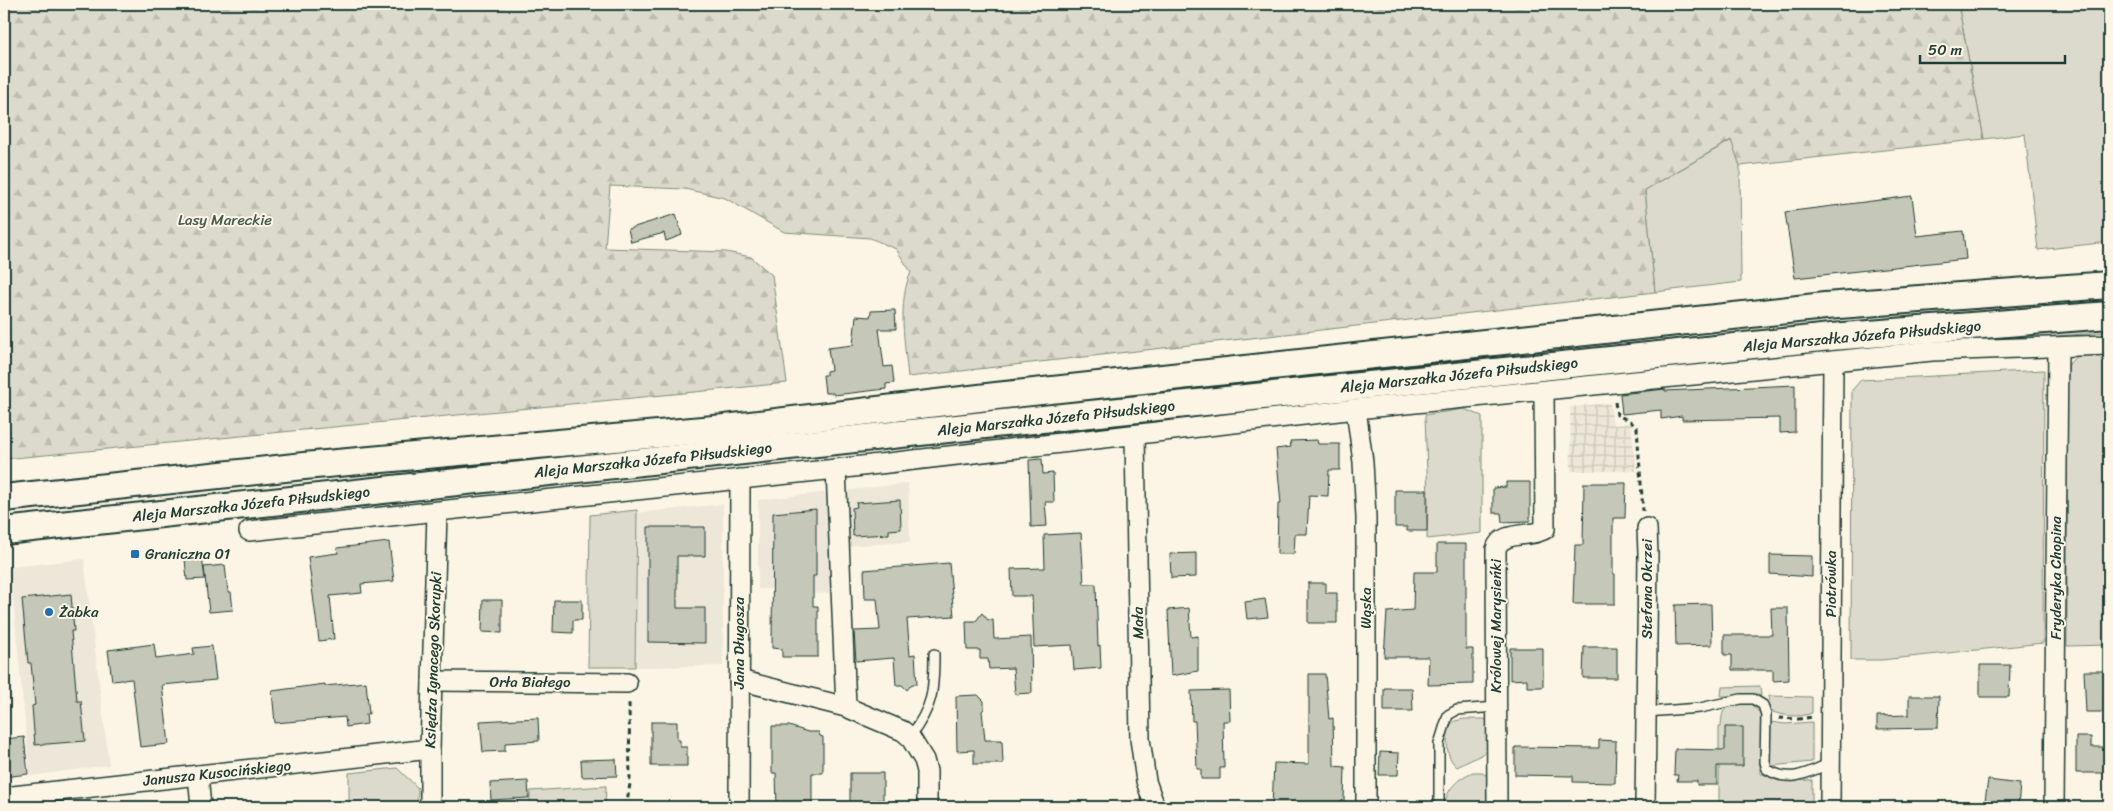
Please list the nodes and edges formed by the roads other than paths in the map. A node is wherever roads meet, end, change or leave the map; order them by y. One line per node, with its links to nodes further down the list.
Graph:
1 (2109, 285): 11 (main road, Aleja Marszałka Józefa Piłsudskiego)
2 (2109, 315): 14 (main road, Aleja Marszałka Józefa Piłsudskiego)
3 (2109, 345): 4 (street)
4 (2058, 348): 5 (street); 38 (street, Fryderyka Chopina)
5 (1833, 361): 6 (street); 25 (street, Piotrówka)
6 (1544, 391): 7 (street); 21 (street, Królowej Marysieńki)
7 (1356, 409): 8 (street); 33 (street, Wąska)
8 (1135, 436): 9 (street); 32 (street, Mała)
9 (836, 469): 10 (street); 20 (street)
10 (740, 479): 12 (street); 17 (street, Jana Długosza)
11 (4, 498)
12 (438, 513): 15 (street); 18 (street, Księdza Ignacego Skorupki)
13 (1647, 528): 22 (street, Stefana Okrzei)
14 (4, 531)
15 (249, 531)
16 (934, 654): 23 (lane)
17 (739, 680): 20 (street); 30 (street, Jana Długosza)
18 (432, 681): 19 (street, Orła Białego); 24 (street, Księdza Ignacego Skorupki)
19 (627, 683)
20 (846, 707): 23 (street)
21 (1497, 707): 34 (lane); 35 (street, Królowej Marysieńki)
22 (1646, 712): 25 (lane); 36 (street, Stefana Okrzei)
23 (910, 738): 31 (street)
24 (430, 749): 26 (street, Janusza Kusocińskiego); 29 (street, Księdza Ignacego Skorupki)
25 (1830, 763): 37 (street, Piotrówka)
26 (198, 775): 27 (street, Janusza Kusocińskiego); 28 (street)
27 (4, 797)
28 (200, 807)
29 (430, 807)
30 (739, 807)
31 (927, 807)
32 (1155, 807)
33 (1366, 807)
34 (1439, 807)
35 (1497, 807)
36 (1645, 807)
37 (1830, 807)
38 (2054, 807)

